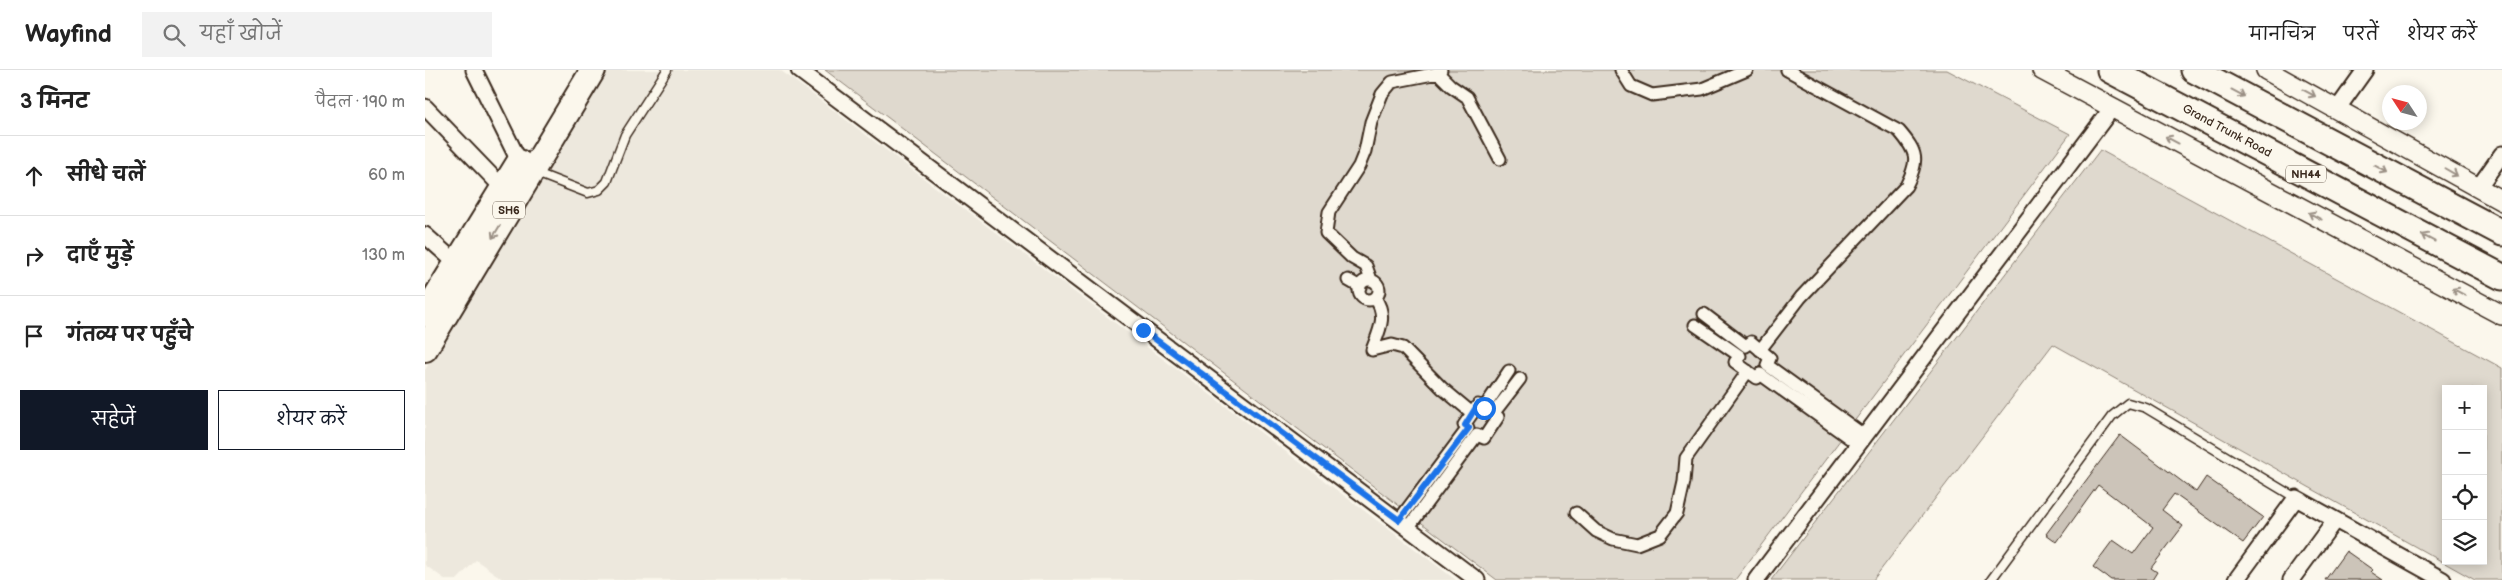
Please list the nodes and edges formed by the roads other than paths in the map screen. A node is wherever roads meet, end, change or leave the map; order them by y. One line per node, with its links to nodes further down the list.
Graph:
1 (474, 70): 20 (street)
2 (575, 70): 20 (main road, SH6)
3 (593, 70): 20 (main road, SH6)
4 (667, 70): 20 (lane)
5 (799, 70): 44 (street)
6 (1621, 70): 7 (street)
7 (1747, 70)
8 (1787, 70): 35 (street)
9 (2042, 70): 16 (street)
10 (2111, 70): 27 (highway, Grand Trunk Road / NH44, one-way to 10)
11 (2195, 70): 24 (highway, one-way to 24)
12 (2266, 70): 17 (street, one-way to 17)
13 (2365, 70): 17 (street)
14 (1440, 72): 19 (street); 29 (street)
15 (425, 107): 22 (street)
16 (2112, 108): 32 (street, one-way to 16); 40 (street)
17 (2338, 108): 21 (street, one-way to 21)
18 (2502, 154): 21 (street)
19 (1500, 159)
20 (526, 166): 22 (main road, SH6)
21 (2478, 188): 23 (street)
22 (510, 191): 26 (main road, SH6); 34 (main road, SH6, one-way to 34)
23 (2502, 201)
24 (2502, 233)
25 (425, 235): 26 (street)
26 (456, 263): 30 (main road, SH6)
27 (2502, 277)
28 (1349, 280): 29 (street)
29 (1364, 284): 39 (street)
30 (425, 314)
31 (1704, 314): 35 (street)
32 (2502, 315)
33 (1695, 325): 37 (street)
34 (425, 349)
35 (1761, 350): 40 (street)
36 (1509, 371): 39 (street)
37 (1748, 371): 40 (street); 42 (street)
38 (1520, 379): 44 (street)
39 (1472, 413): 44 (street)
40 (1862, 441): 46 (street)
41 (2296, 498): 43 (street); 47 (lane); 48 (street)
42 (1576, 513)
43 (2335, 520): 49 (street); 50 (street)
44 (1404, 524): 45 (street)
45 (1477, 580)
46 (1756, 580)
47 (1991, 580)
48 (2236, 580)
49 (2291, 580)
50 (2443, 580)

